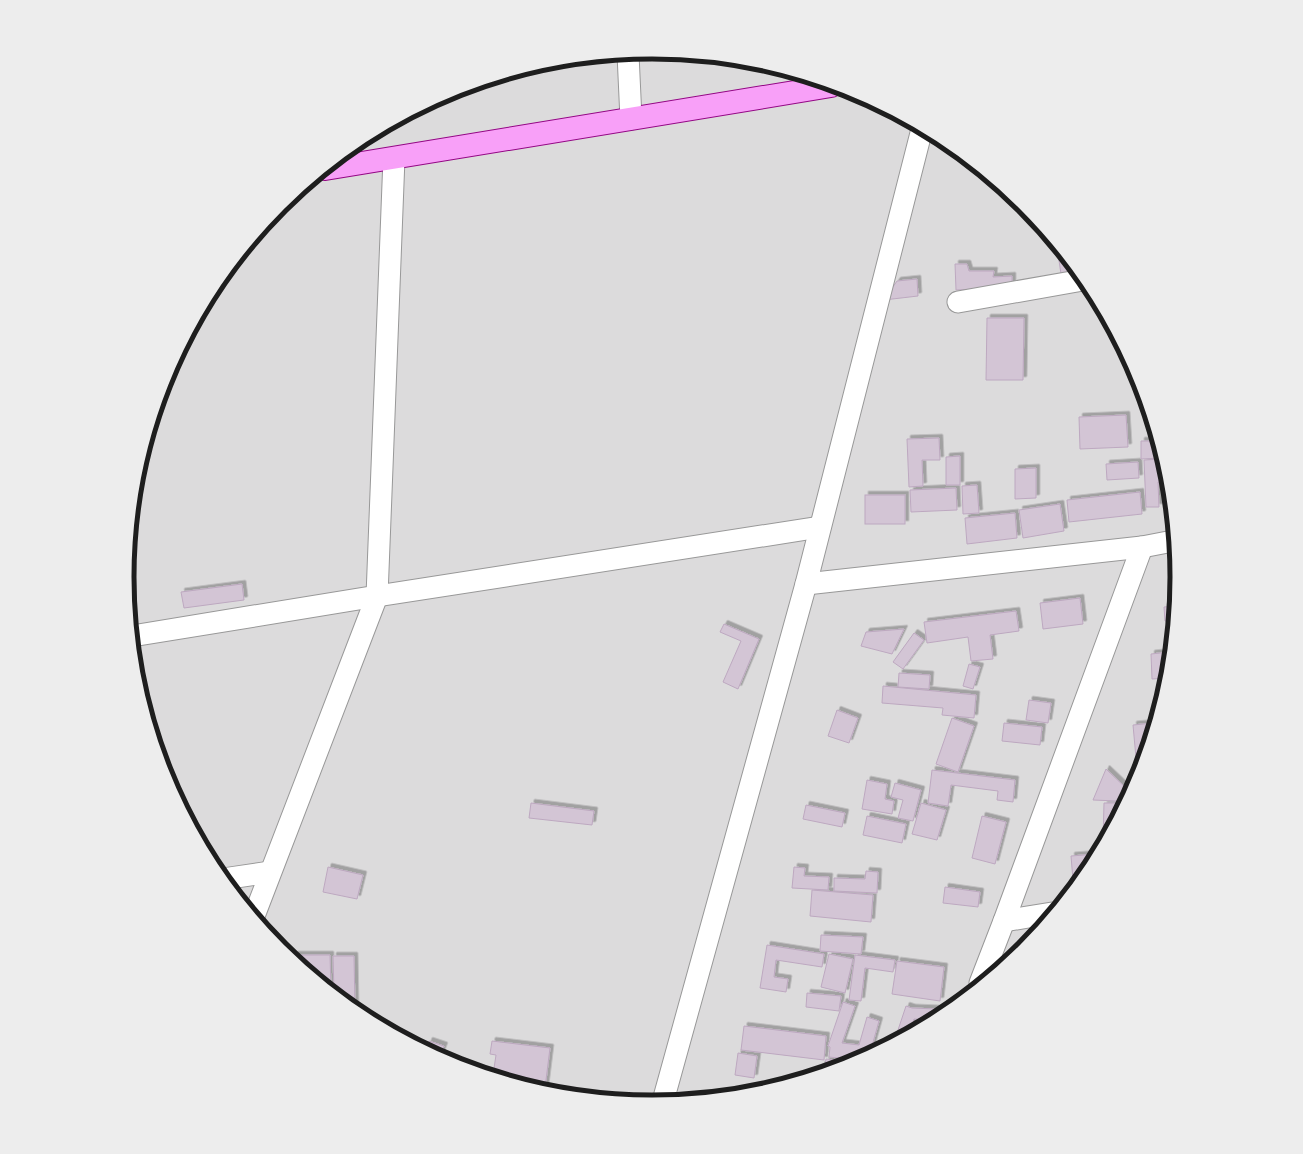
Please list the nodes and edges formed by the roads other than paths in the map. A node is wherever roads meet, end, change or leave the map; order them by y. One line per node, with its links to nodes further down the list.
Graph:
1 (628, 60): 3 (street)
2 (822, 87): 3 (main road)
3 (631, 119): 5 (main road)
4 (921, 135): 9 (street)
5 (394, 158): 6 (main road); 13 (street)
6 (333, 168)
7 (1076, 281): 8 (street)
8 (958, 302)
9 (820, 527): 12 (street); 13 (street)
10 (1168, 542): 11 (street)
11 (1142, 547): 12 (street); 19 (street)
12 (806, 584): 21 (street)
13 (377, 596): 14 (street); 15 (street)
14 (137, 635)
15 (270, 872): 16 (street); 17 (street)
16 (231, 878)
17 (256, 911)
18 (1045, 914): 19 (street)
19 (1004, 921): 20 (street)
20 (984, 974)
21 (665, 1095)

